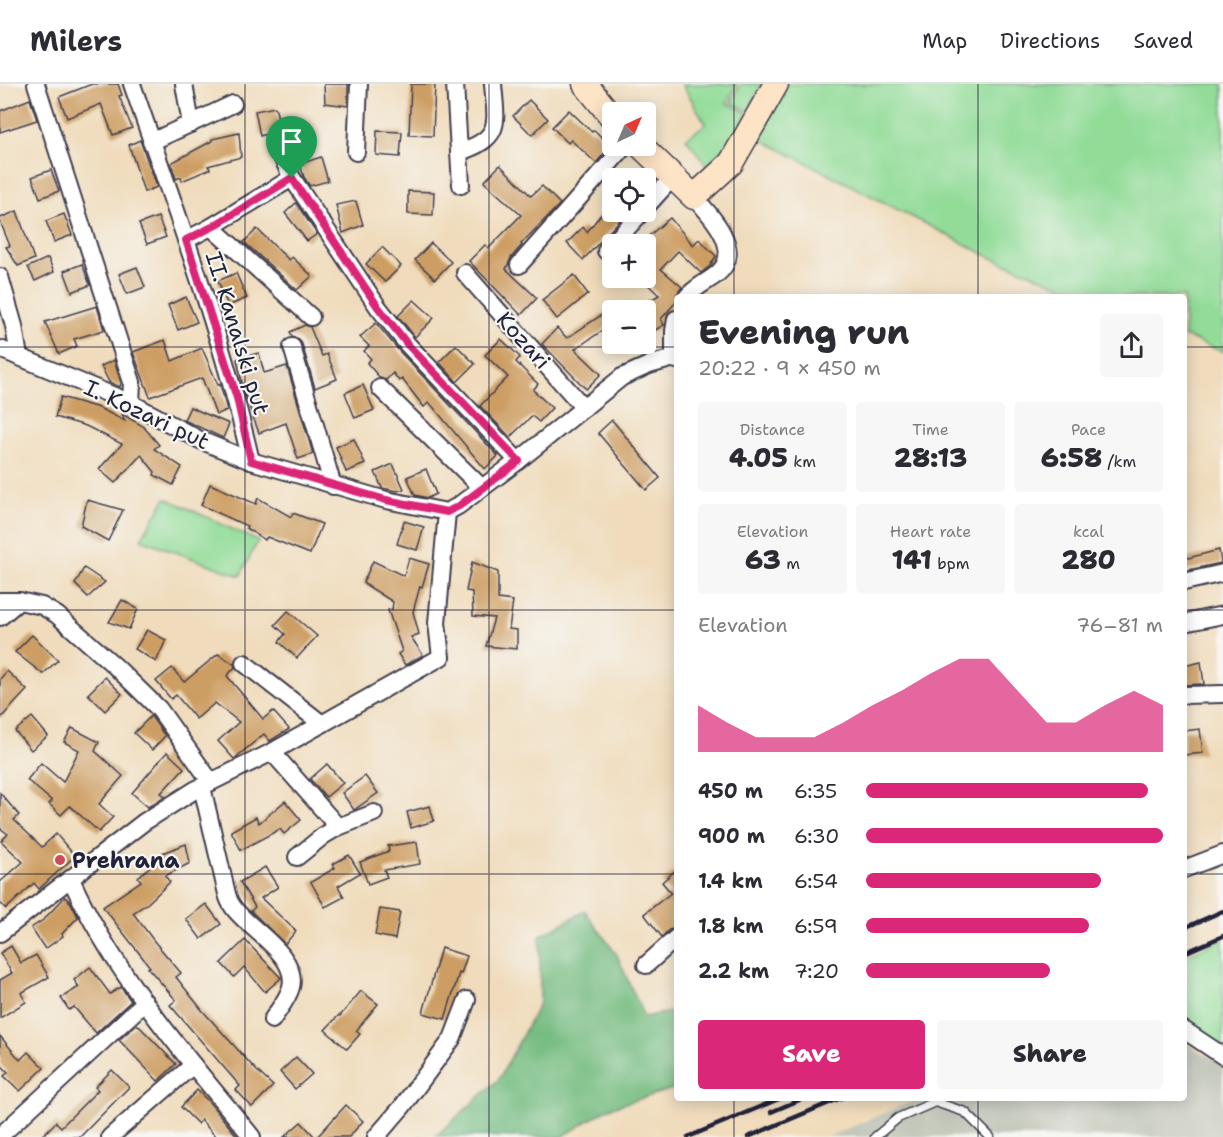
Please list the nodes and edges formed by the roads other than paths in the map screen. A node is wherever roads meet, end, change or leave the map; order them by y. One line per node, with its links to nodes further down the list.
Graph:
1 (36, 84): 37 (street)
2 (132, 84): 12 (street, II. Kanalski put)
3 (184, 84): 11 (street)
4 (359, 84): 14 (street)
5 (455, 84): 15 (street)
6 (493, 84): 15 (street)
7 (585, 84): 10 (street)
8 (776, 84): 22 (street)
9 (233, 104): 11 (street)
10 (602, 105)
11 (191, 124): 12 (street)
12 (152, 142): 26 (street, II. Kanalski put)
13 (275, 142): 19 (street)
14 (356, 152)
15 (459, 152): 20 (street)
16 (616, 156): 27 (street)
17 (651, 156): 18 (street)
18 (673, 177): 21 (street); 22 (street)
19 (292, 178): 24 (street); 40 (street)
20 (460, 185)
21 (656, 196)
22 (694, 197): 30 (street)
23 (633, 222): 25 (street)
24 (212, 227): 26 (street); 31 (street)
25 (622, 234)
26 (186, 240): 39 (street, II. Kanalski put)
27 (519, 265)
28 (465, 273): 38 (street, Kozari)
29 (0, 277): 34 (street)
30 (691, 294)
31 (311, 317)
32 (292, 347): 41 (street)
33 (0, 349): 34 (street, I. Kozari put)
34 (19, 357): 37 (street, I. Kozari put)
35 (674, 359): 38 (street)
36 (380, 388): 42 (street)
37 (131, 403): 39 (street, I. Kozari put)
38 (584, 408): 40 (street)
39 (251, 461): 41 (street, I. Kozari put)
40 (519, 461): 42 (street)
41 (333, 486): 43 (street, I. Kozari put)
42 (482, 488): 43 (street)
43 (447, 512): 54 (street)
44 (1223, 573): 45 (street)
45 (1187, 581)
46 (0, 600): 47 (street)
47 (19, 601): 49 (street); 56 (street)
48 (1223, 615): 50 (street)
49 (0, 617)
50 (1187, 622)
51 (244, 663): 54 (street)
52 (1223, 694): 53 (street)
53 (1187, 695)
54 (322, 724): 55 (street)
55 (272, 752): 56 (street); 58 (street)
56 (206, 784): 62 (street); 68 (street)
57 (374, 813): 58 (street)
58 (338, 827): 60 (street)
59 (1223, 854): 61 (street)
60 (297, 857)
61 (1187, 868)
62 (71, 879): 63 (street); 67 (street)
63 (3, 926)
64 (674, 940): 65 (street)
65 (646, 965)
66 (467, 1000): 75 (street)
67 (145, 1002): 71 (street); 72 (street)
68 (272, 1020)
69 (1187, 1032): 70 (street)
70 (1223, 1056)
71 (193, 1065): 73 (street); 74 (street)
72 (0, 1136)
73 (110, 1137)
74 (252, 1137)
75 (375, 1137)
76 (875, 1137): 77 (lane)
77 (990, 1137)

